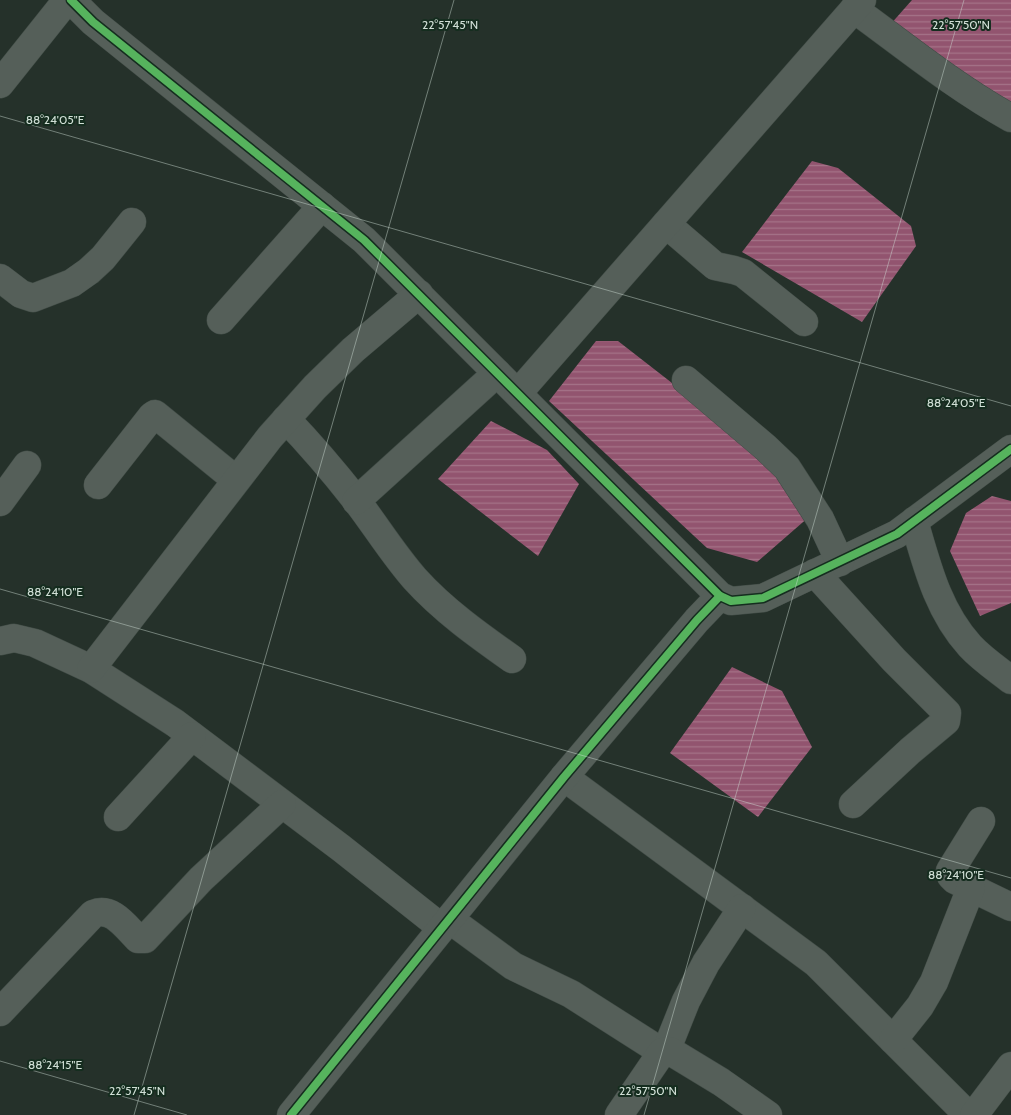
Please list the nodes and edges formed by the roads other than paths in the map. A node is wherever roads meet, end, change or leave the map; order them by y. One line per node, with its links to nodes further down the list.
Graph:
1 (67, 0): 4 (street)
2 (71, 0): 6 (street)
3 (858, 5): 5 (street); 8 (street)
4 (0, 84)
5 (1011, 118)
6 (322, 206): 10 (street); 11 (street)
7 (132, 222): 9 (street)
8 (666, 224): 12 (street); 15 (street)
9 (0, 278)
10 (418, 294): 13 (street); 16 (street)
11 (222, 320)
12 (804, 322)
13 (497, 373): 15 (street); 21 (street)
14 (686, 380): 24 (street)
15 (518, 393): 26 (street)
16 (286, 420): 19 (street); 21 (street)
17 (1011, 449): 23 (street)
18 (27, 465): 22 (street)
19 (236, 480): 20 (street); 29 (street)
20 (98, 485)
21 (356, 501): 28 (street)
22 (0, 502)
23 (914, 521): 24 (street); 30 (street)
24 (840, 562): 25 (street)
25 (815, 573): 26 (street); 34 (street)
26 (720, 596): 32 (street)
27 (0, 641): 29 (street)
28 (512, 659)
29 (91, 669): 31 (street)
30 (1011, 680)
31 (192, 736): 33 (street); 35 (street)
32 (564, 777): 39 (street); 40 (street)
33 (282, 804): 40 (street); 41 (street)
34 (853, 804)
35 (118, 817)
36 (981, 821): 37 (street)
37 (971, 888): 38 (street); 42 (street)
38 (1011, 907)
39 (742, 908): 42 (street); 43 (street)
40 (445, 923): 43 (street); 45 (street)
41 (0, 1012)
42 (893, 1040): 48 (street)
43 (664, 1052): 46 (street); 47 (street)
44 (1011, 1066): 49 (street)
45 (291, 1115)
46 (619, 1115)
47 (768, 1115)
48 (968, 1115)
49 (974, 1115)

